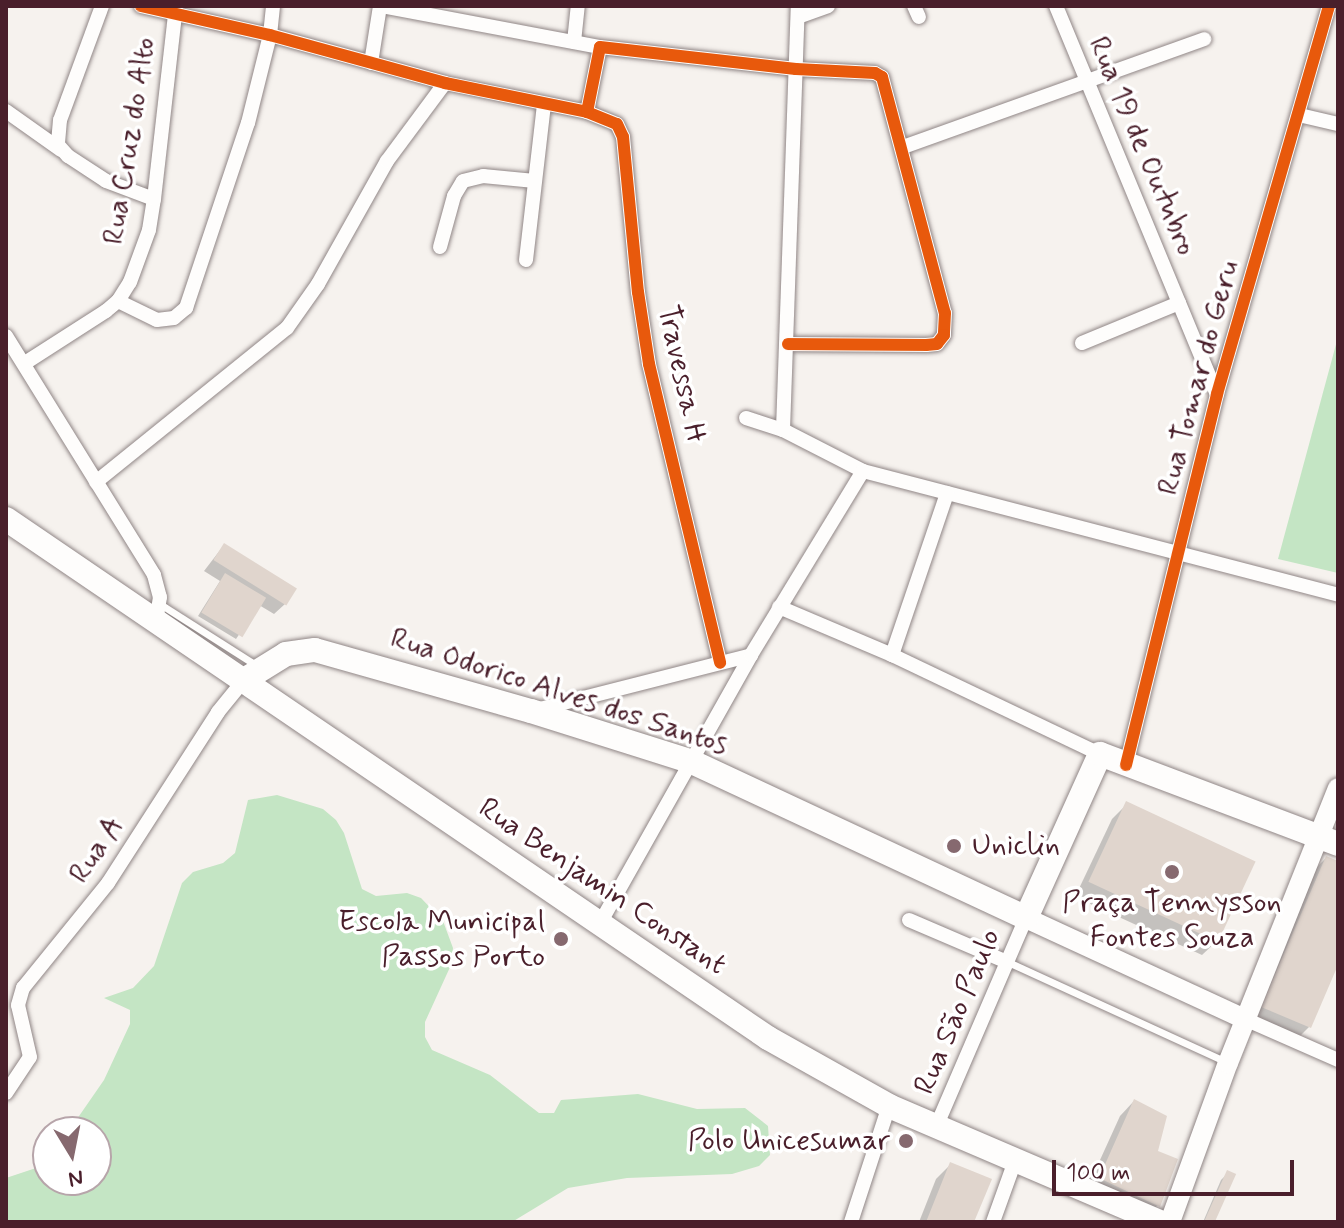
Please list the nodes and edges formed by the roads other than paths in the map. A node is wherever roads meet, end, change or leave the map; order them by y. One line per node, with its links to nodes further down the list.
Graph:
1 (102, 6): 25 (street)
2 (141, 6): 9 (street, Travessa H)
3 (273, 6): 11 (street)
4 (381, 6): 13 (street); 15 (street)
5 (578, 6): 13 (street)
6 (828, 6): 10 (street)
7 (1056, 6): 17 (street, Rua 19 de Outubro)
8 (1329, 6): 22 (street, Rua Tomar do Geru)
9 (176, 11): 11 (street, Travessa H); 27 (street, Rua Cruz do Alto)
10 (798, 11): 16 (street)
11 (270, 35): 15 (street, Travessa H); 30 (street)
12 (1204, 39): 17 (street)
13 (574, 42): 14 (street)
14 (600, 47): 16 (street); 21 (street)
15 (371, 63): 18 (street, Travessa H)
16 (796, 69): 24 (street); 34 (street)
17 (1086, 81): 24 (street); 31 (street, Rua 19 de Outubro)
18 (445, 83): 19 (street, Travessa H); 40 (street)
19 (544, 104): 21 (street, Travessa H); 26 (street)
20 (6, 111): 25 (street)
21 (587, 112): 49 (street, Travessa H)
22 (1299, 115): 23 (street); 36 (street, Rua Tomar do Geru)
23 (1338, 124)
24 (903, 147): 34 (street)
25 (62, 151): 27 (street)
26 (535, 181): 28 (street); 29 (street)
27 (154, 199): 30 (street, Rua Cruz do Alto)
28 (440, 247)
29 (526, 260)
30 (118, 301): 35 (street, Rua Cruz do Alto)
31 (1179, 303): 33 (street); 36 (street, Rua 19 de Outubro)
32 (6, 336): 35 (street)
33 (1082, 343)
34 (788, 344): 38 (street)
35 (25, 363): 40 (street)
36 (1217, 394): 43 (street, Rua Tomar do Geru)
37 (746, 418): 38 (street)
38 (783, 430): 39 (street)
39 (863, 471): 41 (street); 45 (street)
40 (96, 482): 46 (street)
41 (947, 493): 43 (street); 48 (street)
42 (6, 519): 46 (main road, Rua Benjamin Constant)
43 (1181, 553): 44 (street); 54 (street, Rua Tomar do Geru)
44 (1338, 595)
45 (779, 607): 47 (street); 48 (street)
46 (158, 612): 50 (main road, Rua Benjamin Constant)
47 (751, 655): 49 (street); 53 (street)
48 (892, 655): 52 (street)
49 (720, 663): 51 (street)
50 (252, 674): 51 (main road, Rua Odorico Alves dos Santos); 59 (main road, Rua Benjamin Constant); 64 (street, Rua A)
51 (531, 711): 53 (main road, Rua Odorico Alves dos Santos)
52 (1100, 754): 54 (main road); 57 (main road)
53 (690, 761): 57 (main road, Rua Odorico Alves dos Santos); 59 (street)
54 (1126, 765): 56 (main road)
55 (1338, 788): 56 (main road)
56 (1328, 840): 61 (main road)
57 (1026, 918): 60 (street, Rua São Paulo); 61 (main road)
58 (909, 920): 60 (street)
59 (599, 925): 65 (main road, Rua Benjamin Constant)
60 (1007, 962): 63 (lane); 66 (street, Rua São Paulo)
61 (1245, 1019): 62 (street); 63 (main road)
62 (1338, 1060)
63 (1228, 1063): 71 (main road)
64 (6, 1093)
65 (889, 1106): 66 (main road, Rua Benjamin Constant); 68 (street)
66 (936, 1127): 67 (main road, Rua Benjamin Constant)
67 (1015, 1161): 69 (street); 70 (main road, Rua Benjamin Constant)
68 (851, 1222)
69 (993, 1222)
70 (1159, 1222)
71 (1170, 1222)

